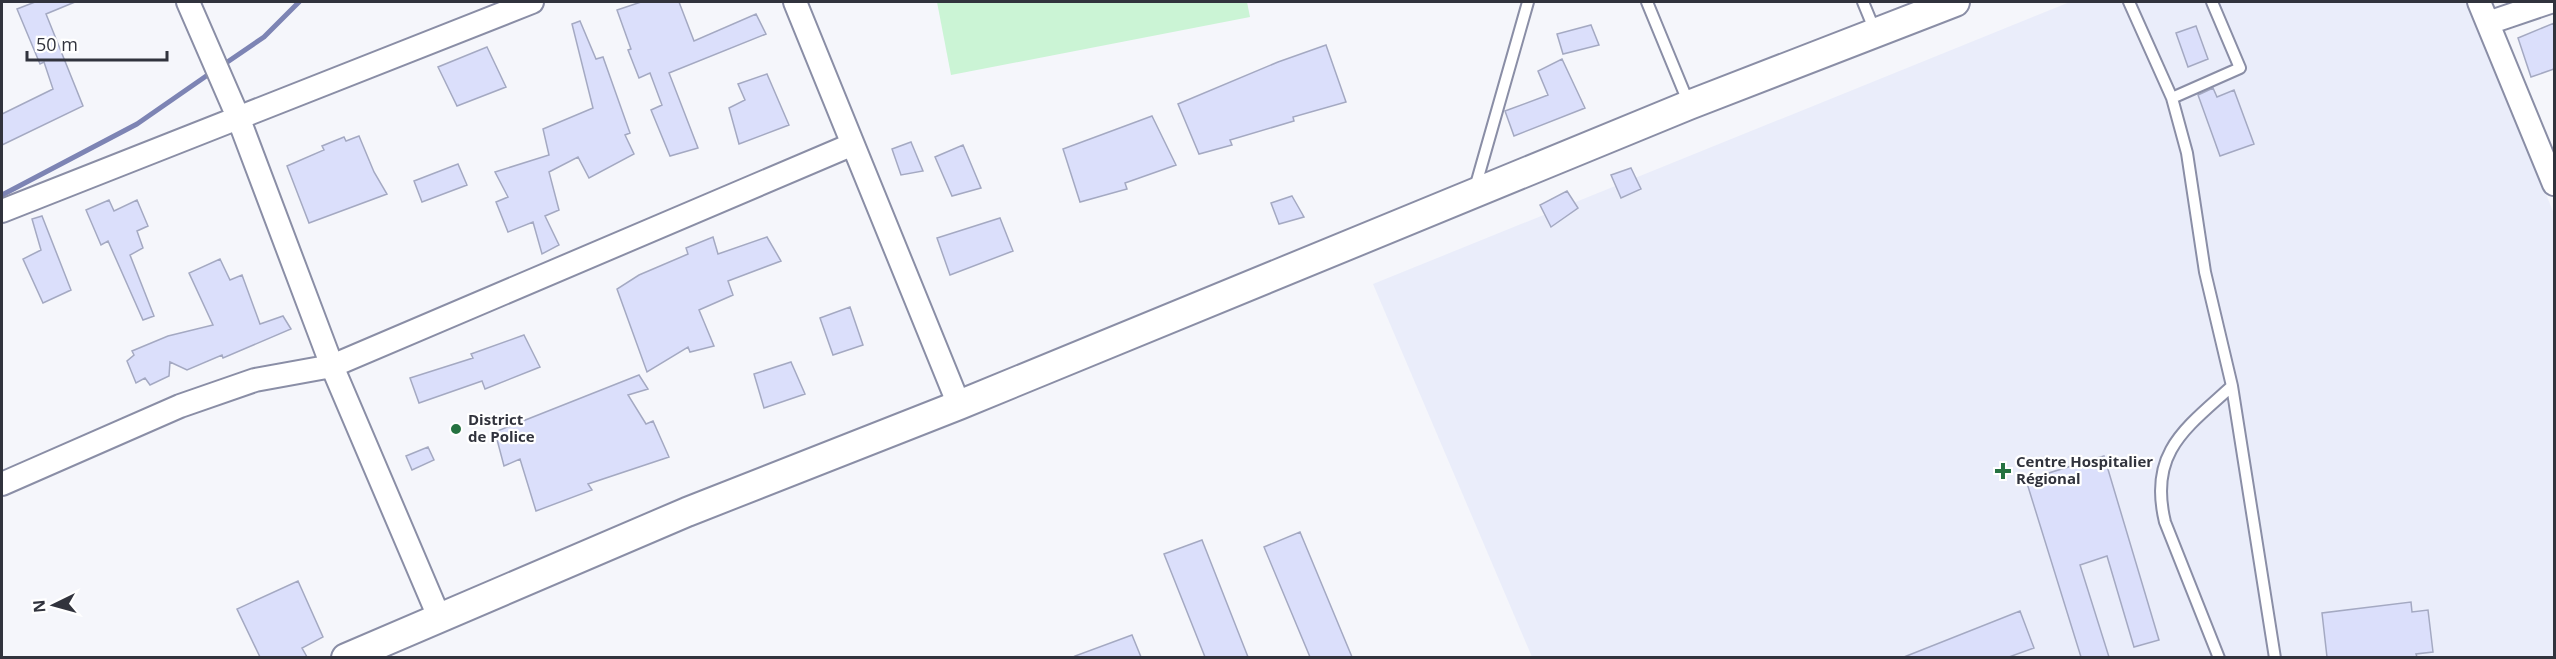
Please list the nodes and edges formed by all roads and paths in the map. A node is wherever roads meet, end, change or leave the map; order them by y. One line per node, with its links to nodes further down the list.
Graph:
1 (188, 2): 16 (street)
2 (532, 2): 16 (street)
3 (795, 2): 17 (street)
4 (1528, 2): 19 (lane)
5 (1647, 2): 15 (lane)
6 (1863, 2): 13 (lane)
7 (1955, 2): 13 (street)
8 (2129, 2): 14 (lane)
9 (2212, 2): 14 (lane)
10 (2480, 2): 12 (street)
11 (2550, 2): 12 (street)
12 (2488, 23): 18 (street)
13 (1876, 34): 15 (street)
14 (2172, 98): 22 (lane)
15 (1689, 105): 19 (street)
16 (238, 117): 20 (street); 21 (street)
17 (851, 145): 21 (street); 23 (street)
18 (2554, 184)
19 (1473, 194): 23 (street)
20 (2, 212)
21 (332, 366): 24 (street); 25 (street)
22 (2232, 386): 27 (lane); 28 (lane)
23 (959, 405): 25 (street)
24 (2, 484)
25 (439, 617): 26 (street)
26 (346, 657)
27 (2219, 657)
28 (2275, 657)

